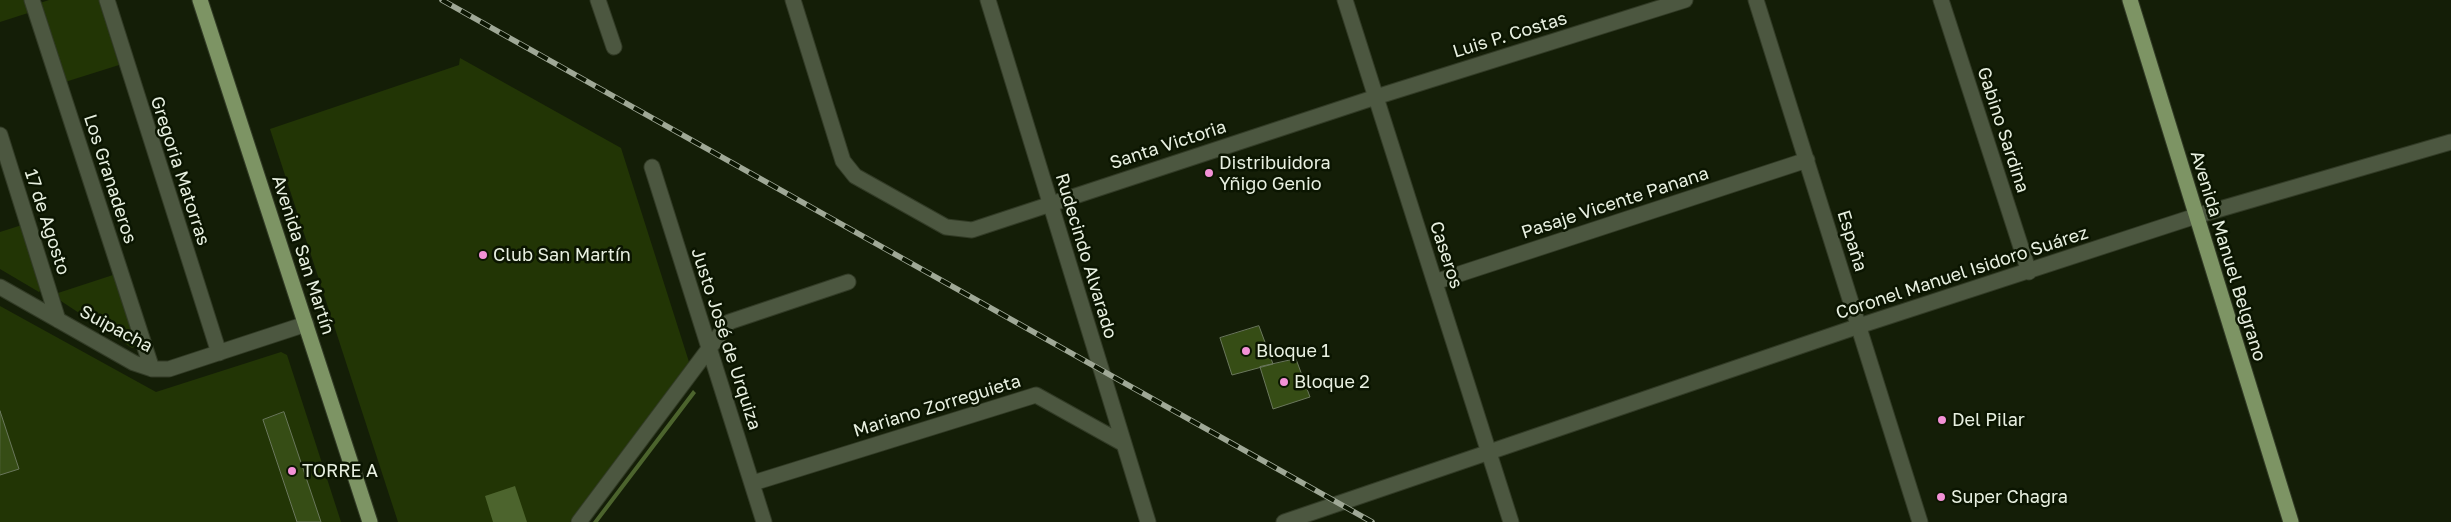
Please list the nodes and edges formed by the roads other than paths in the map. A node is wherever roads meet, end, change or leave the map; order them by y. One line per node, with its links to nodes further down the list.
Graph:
1 (32, 0): 29 (street, Los Granaderos)
2 (106, 0): 28 (street, Gregoria Matorras)
3 (200, 0): 25 (main road, Avenida San Martín)
4 (598, 0): 12 (street)
5 (793, 0): 18 (street, Santa Victoria)
6 (988, 0): 18 (street, Rudecindo Alvarado)
7 (1345, 0): 13 (street, Caseros)
8 (1685, 0): 13 (street, Luis P. Costas)
9 (1756, 0): 16 (street, España)
10 (1941, 0): 20 (street, Gabino Sardina)
11 (2130, 0): 19 (main road, Avenida Manuel Belgrano)
12 (614, 47)
13 (1376, 96): 18 (street, Santa Victoria); 22 (street, Caseros)
14 (0, 135): 24 (street, 17 de Agosto)
15 (2451, 142): 19 (street, Coronel Manuel Isidoro Suárez)
16 (1807, 160): 22 (street, Pasaje Vicente Panana); 26 (street, España)
17 (652, 167): 27 (street, Justo José de Urquiza)
18 (1051, 203): 30 (street, Rudecindo Alvarado)
19 (2196, 216): 20 (street, Coronel Manuel Isidoro Suárez); 40 (main road, Avenida Manuel Belgrano)
20 (2029, 272): 26 (street, Coronel Manuel Isidoro Suárez)
21 (848, 282): 27 (street)
22 (1435, 282): 31 (street, Caseros)
23 (0, 287): 24 (street, Suipacha)
24 (58, 320): 29 (street, Suipacha)
25 (306, 324): 28 (street, Suipacha); 33 (main road, Avenida San Martín)
26 (1859, 326): 31 (street, Coronel Manuel Isidoro Suárez); 39 (street, España)
27 (710, 350): 32 (street, Justo José de Urquiza); 34 (street)
28 (219, 353): 29 (street, Suipacha)
29 (152, 369)
30 (1124, 444): 32 (street, Mariano Zorreguieta); 36 (street, Rudecindo Alvarado)
31 (1488, 452): 37 (street, Coronel Manuel Isidoro Suárez); 38 (street, Caseros)
32 (752, 483): 35 (street, Justo José de Urquiza)
33 (370, 522)
34 (579, 522)
35 (764, 522)
36 (1148, 522)
37 (1284, 522)
38 (1511, 522)
39 (1920, 522)
40 (2291, 522)

